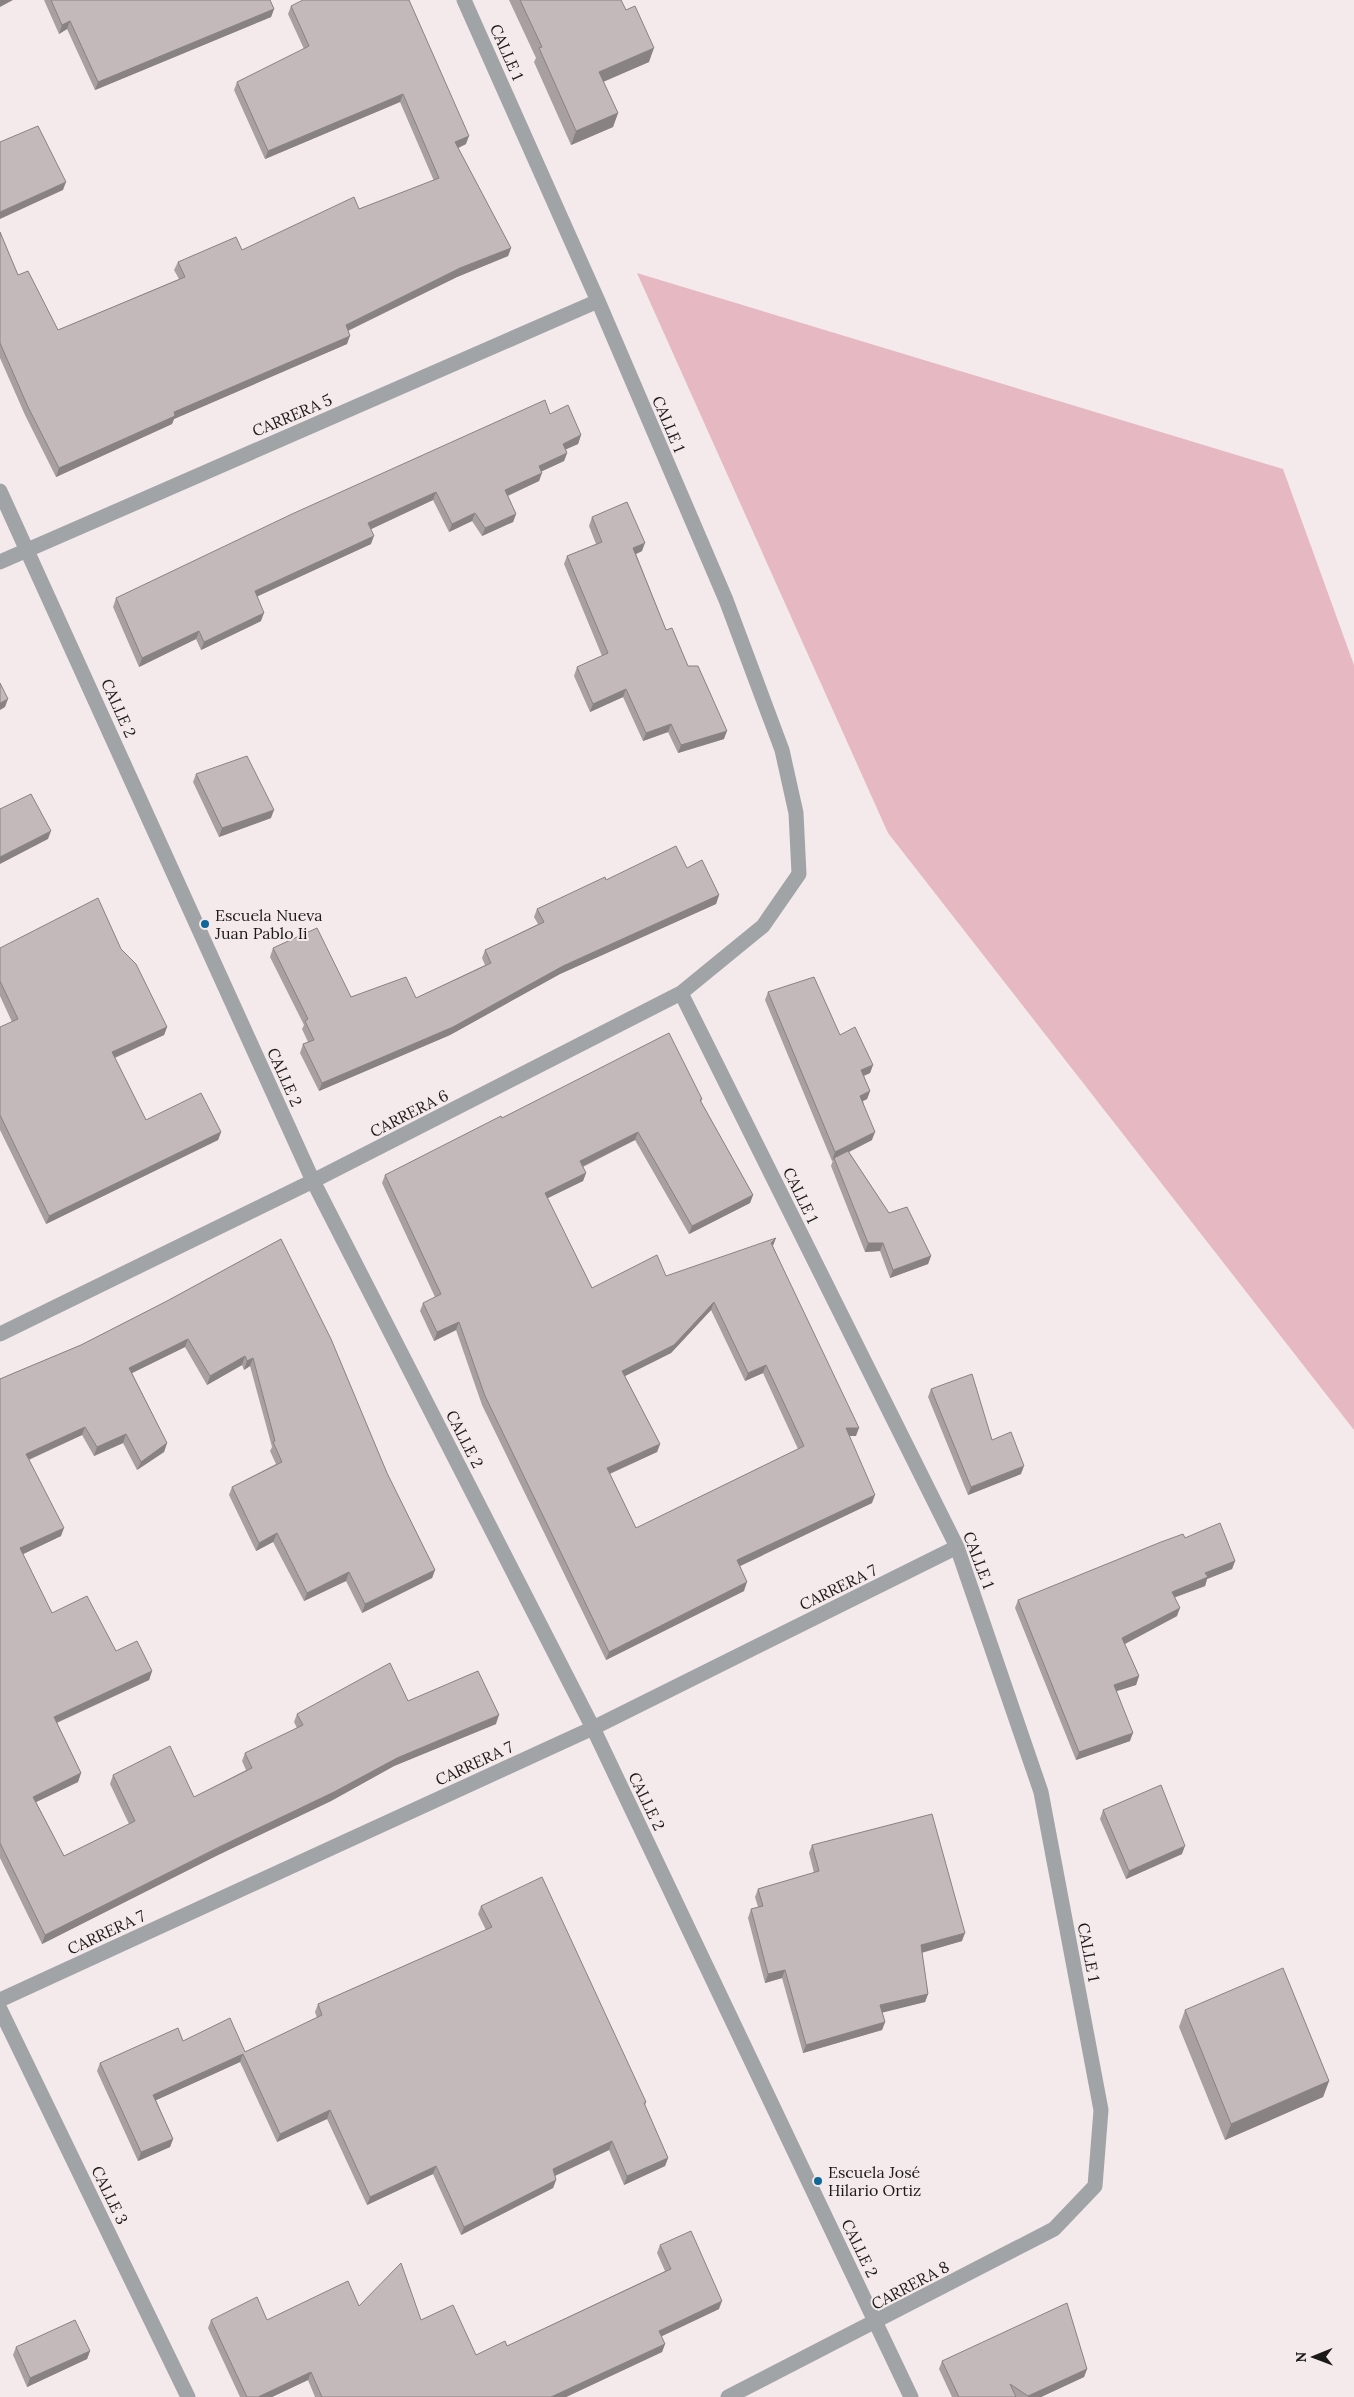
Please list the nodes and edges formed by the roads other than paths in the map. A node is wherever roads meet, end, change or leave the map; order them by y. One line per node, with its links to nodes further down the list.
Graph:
1 (464, 0): 2 (street, CALLE 1)
2 (598, 302): 4 (street, CARRERA 5); 6 (street, CALLE 1)
3 (0, 491): 4 (street, CALLE 2)
4 (28, 549): 5 (street, CARRERA 5); 8 (street, CALLE 2)
5 (0, 562)
6 (799, 874): 7 (street, CARRERA 6)
7 (682, 993): 8 (street, CARRERA 6); 10 (street, CALLE 1)
8 (314, 1181): 9 (street, CARRERA 6); 11 (street, CALLE 2)
9 (0, 1334)
10 (957, 1547): 11 (street, CARRERA 7); 14 (street, CALLE 1)
11 (593, 1728): 12 (street, CARRERA 7); 15 (street, CALLE 2)
12 (0, 2000)
13 (0, 2009): 16 (street, CALLE 3)
14 (1095, 2186): 15 (street, CARRERA 8)
15 (876, 2322): 17 (street, CARRERA 8); 18 (street, CALLE 2)
16 (188, 2397)
17 (728, 2397)
18 (911, 2397)

